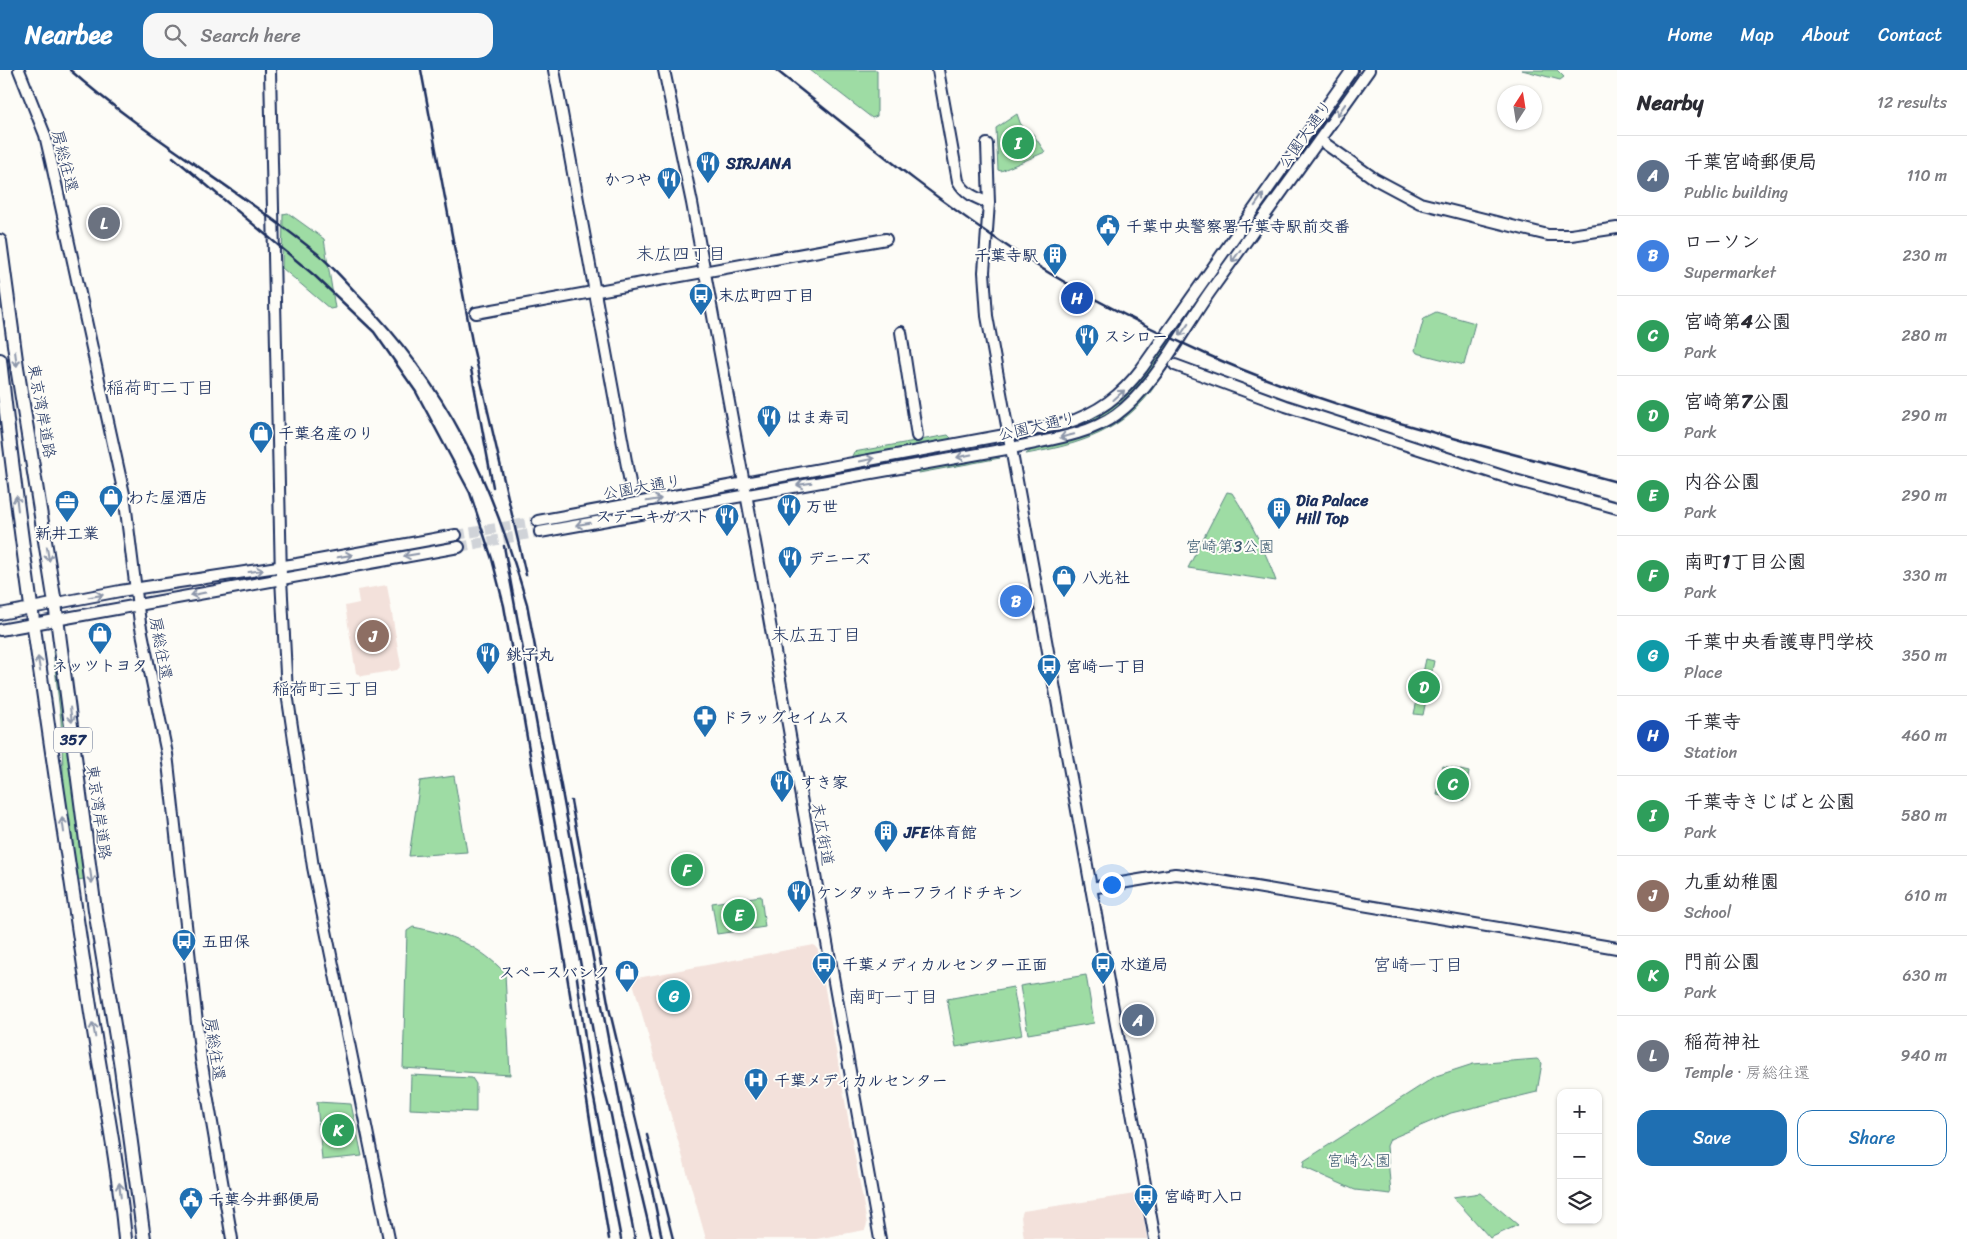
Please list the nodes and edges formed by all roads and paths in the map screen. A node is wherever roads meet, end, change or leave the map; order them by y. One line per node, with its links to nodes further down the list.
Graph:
1 (19, 70): 32 (street, 房総往還)
2 (270, 70): 30 (street)
3 (554, 70): 15 (street)
4 (664, 70): 14 (street, 末広街道)
5 (938, 70): 10 (street)
6 (1352, 70): 20 (street, 公園大通り, one-way to 6)
7 (1369, 70): 8 (street, 公園大通り, one-way to 8)
8 (1320, 140): 11 (street); 22 (street, 公園大通り, one-way to 22)
9 (986, 144): 10 (street)
10 (989, 203): 20 (street)
11 (1617, 228)
12 (886, 239): 14 (street)
13 (0, 241): 33 (highway, 東京湾岸道路 / 357, one-way to 33)
14 (704, 271): 15 (street); 24 (street, 末広街道)
15 (596, 291): 16 (street); 23 (street)
16 (476, 313)
17 (901, 332): 21 (street)
18 (0, 360): 35 (highway, 東京湾岸道路 / 357, one-way to 18)
19 (1174, 365): 25 (street)
20 (1010, 434): 22 (street); 24 (street, 公園大通り, one-way to 20)
21 (918, 436)
22 (1012, 448): 24 (street, 公園大通り, one-way to 24); 40 (street)
23 (631, 488)
24 (744, 489): 26 (street, 公園大通り, one-way to 24); 27 (street, 公園大通り, one-way to 27); 46 (street, 末広街道)
25 (1617, 508)
26 (538, 521)
27 (540, 532)
28 (456, 535): 30 (street, one-way to 28)
29 (459, 547): 31 (street, one-way to 31)
30 (281, 567): 31 (street); 32 (street, one-way to 30)
31 (281, 578): 34 (street, one-way to 34); 45 (street)
32 (136, 589): 33 (street, one-way to 32); 34 (street, 房総往還)
33 (55, 603): 35 (street); 37 (highway, 東京湾岸道路 / 357)
34 (138, 606): 37 (street); 44 (street, 房総往還)
35 (30, 607): 36 (street); 38 (highway, 東京湾岸道路 / 357)
36 (0, 614)
37 (58, 620): 38 (street); 43 (highway, 東京湾岸道路 / 357, one-way to 43)
38 (33, 625): 39 (street); 42 (highway, 東京湾岸道路 / 357, one-way to 38)
39 (0, 630)
40 (1091, 888): 41 (street); 47 (street)
41 (1617, 948)
42 (125, 1239)
43 (144, 1239)
44 (232, 1239)
45 (388, 1239)
46 (880, 1239)
47 (1154, 1239)

